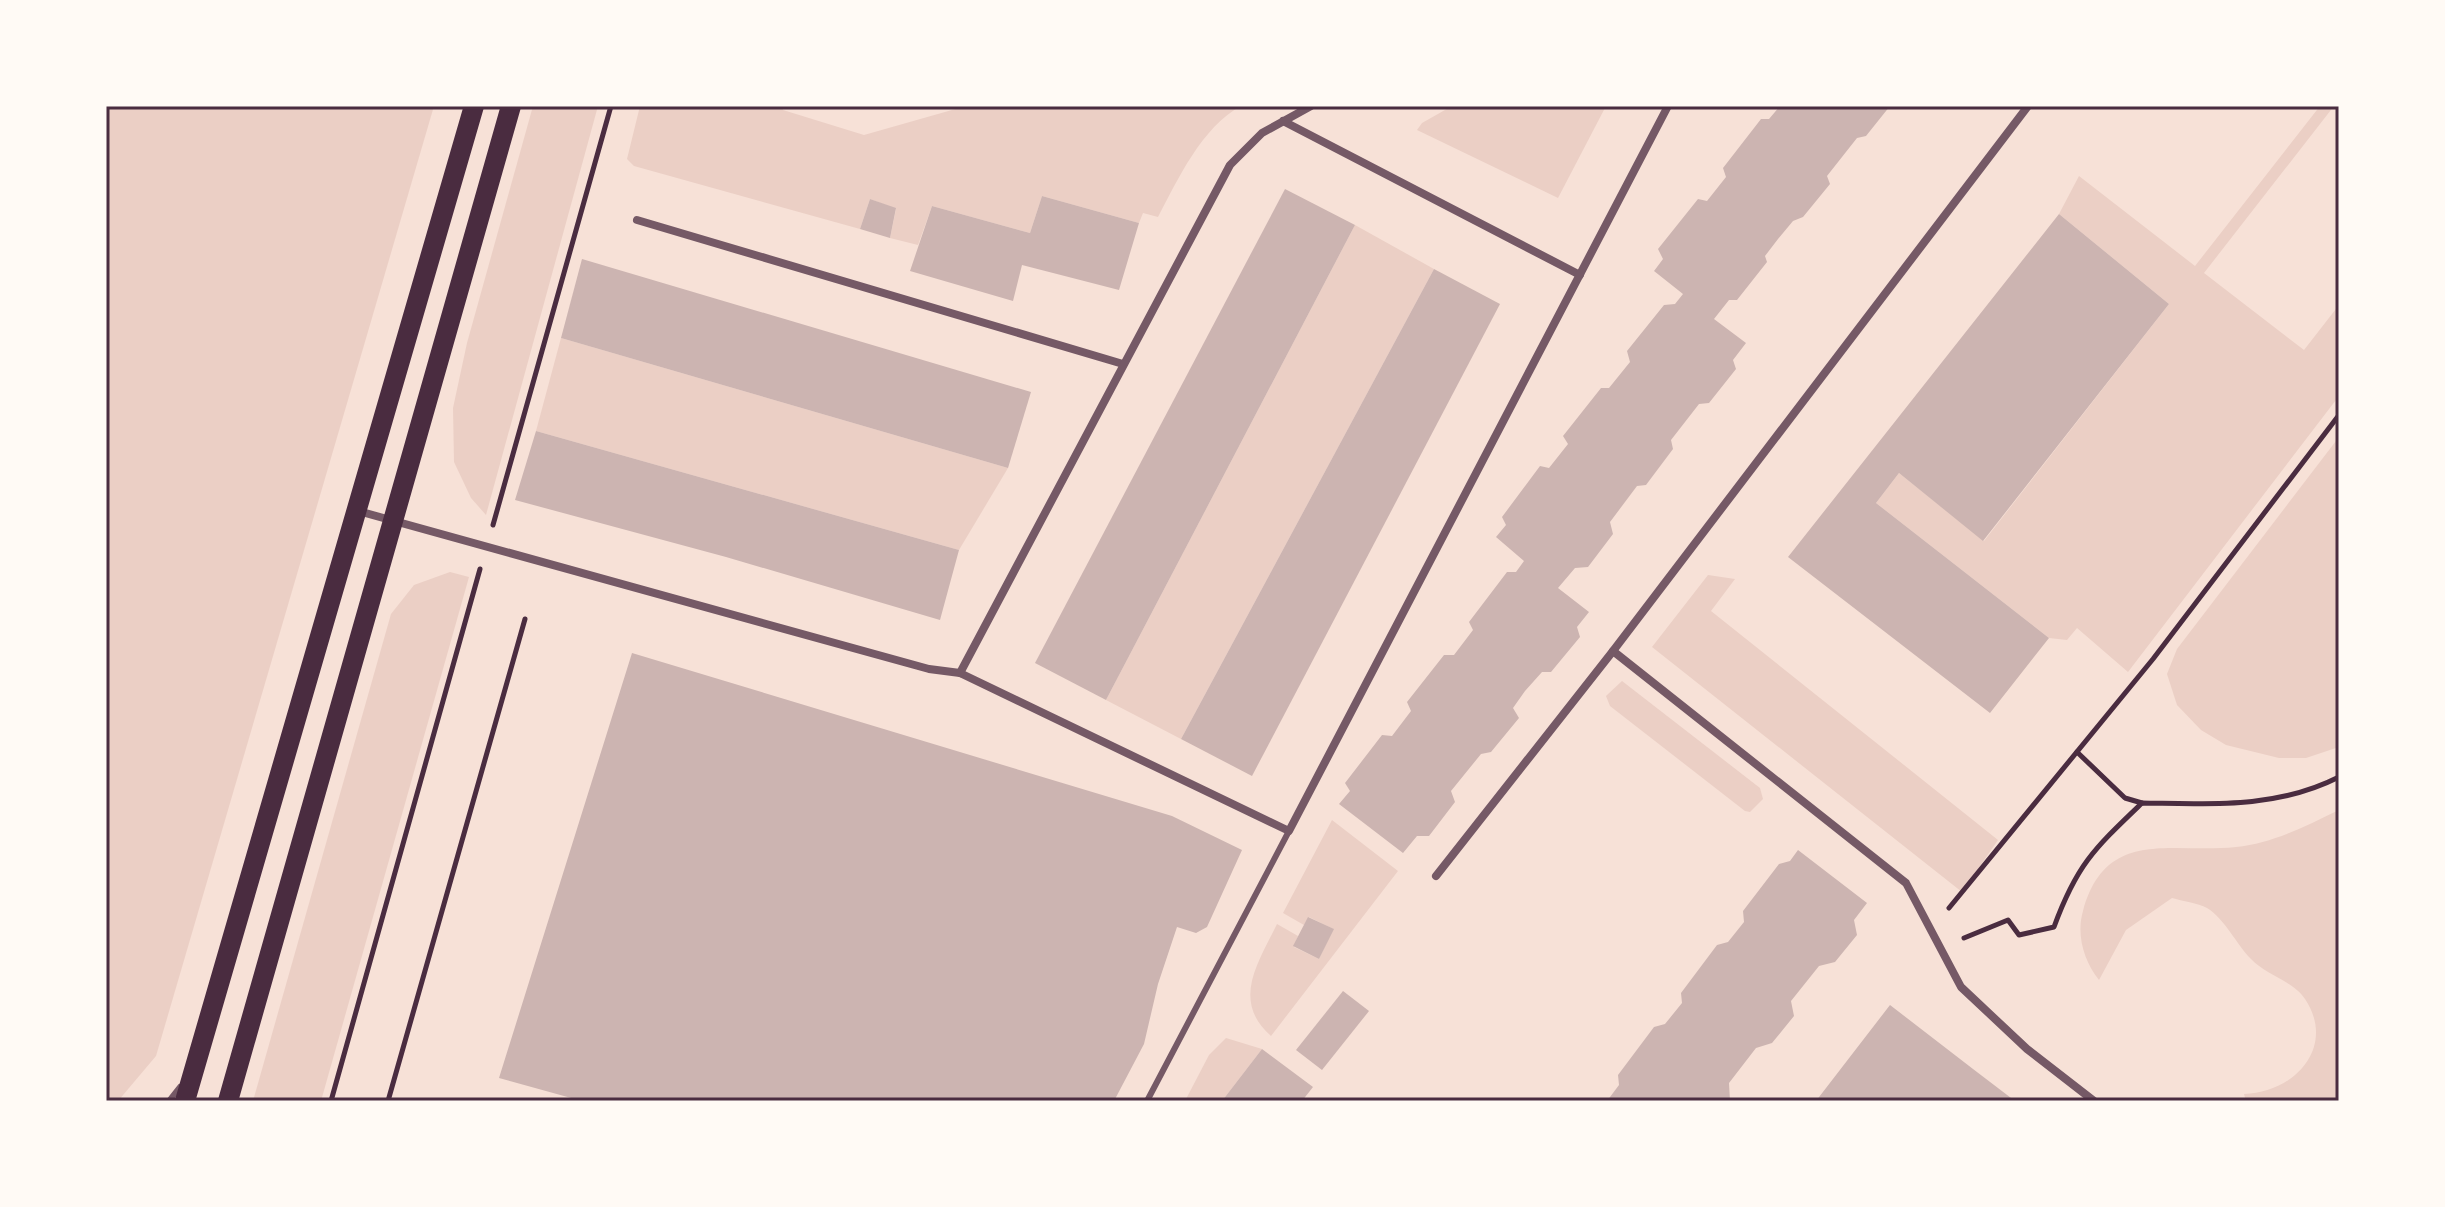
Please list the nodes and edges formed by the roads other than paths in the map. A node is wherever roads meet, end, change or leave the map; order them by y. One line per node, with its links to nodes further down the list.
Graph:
1 (474, 106): 10 (main road)
2 (511, 106): 11 (main road)
3 (1311, 106): 6 (street)
4 (1668, 106): 8 (street)
5 (2028, 106): 12 (street)
6 (1283, 121): 8 (street); 9 (street)
7 (637, 220): 9 (street)
8 (1580, 275): 14 (street)
9 (1123, 364): 13 (street)
10 (357, 511): 11 (street); 16 (main road)
11 (391, 520): 13 (street); 17 (main road)
12 (1613, 651): 15 (street); 21 (street)
13 (960, 673): 14 (street)
14 (1289, 831): 20 (lane)
15 (1436, 876)
16 (193, 1072): 18 (lane); 19 (main road)
17 (231, 1096)
18 (169, 1101)
19 (185, 1101)
20 (1147, 1101)
21 (2094, 1101)

